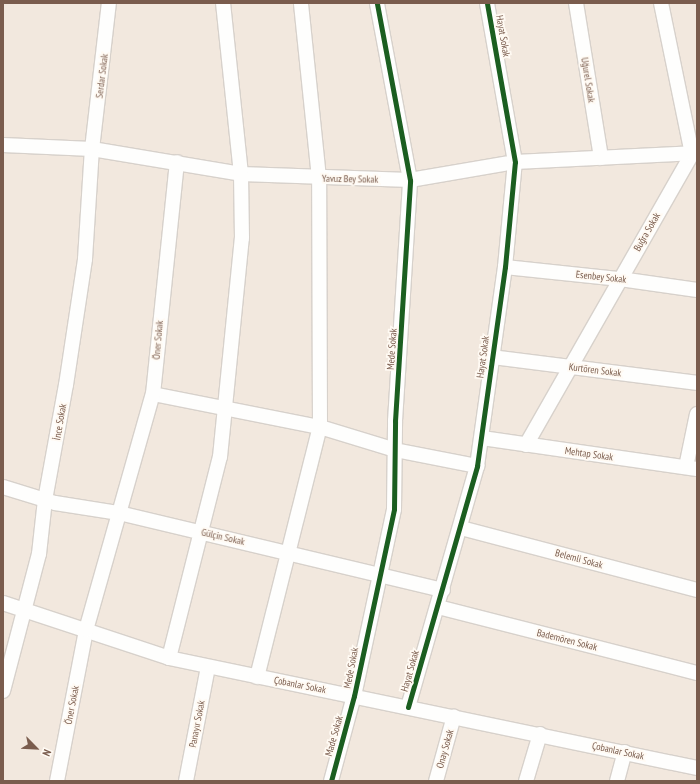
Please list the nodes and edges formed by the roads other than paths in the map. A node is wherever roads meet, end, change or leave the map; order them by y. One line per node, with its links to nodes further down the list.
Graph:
1 (109, 3): 9 (street, Serdar Sokak)
2 (223, 3): 14 (street)
3 (301, 3): 15 (street)
4 (377, 3): 16 (street, Mede Sokak)
5 (487, 3): 13 (street, Hayat Sokak)
6 (576, 3): 11 (street, Uğurel Sokak)
7 (661, 3): 10 (street)
8 (3, 145): 9 (street, Yavuz Bey Sokak)
9 (92, 149): 12 (street, Yavuz Bey Sokak); 33 (street, İnce Sokak)
10 (694, 153): 11 (street, Yavuz Bey Sokak); 18 (street, Buğra Sokak)
11 (601, 158): 13 (street, Yavuz Bey Sokak)
12 (177, 162): 14 (street, Yavuz Bey Sokak); 23 (street, Öner Sokak)
13 (515, 162): 16 (street, Yavuz Bey Sokak); 17 (street, Hayat Sokak)
14 (241, 174): 15 (street, Yavuz Bey Sokak); 24 (street)
15 (319, 178): 16 (street, Yavuz Bey Sokak); 26 (street)
16 (410, 180): 29 (street, Mede Sokak)
17 (506, 267): 18 (street, Esenbey Sokak); 20 (street, Hayat Sokak)
18 (620, 279): 19 (street, Esenbey Sokak); 21 (street, Buğra Sokak)
19 (697, 290)
20 (492, 357): 21 (street, Kurtören Sokak); 27 (street, Hayat Sokak)
21 (571, 367): 22 (street, Kurtören Sokak); 28 (street, Buğra Sokak)
22 (697, 383)
23 (152, 394): 24 (street); 34 (street, Öner Sokak)
24 (226, 409): 26 (street); 36 (street)
25 (697, 414): 31 (street)
26 (320, 427): 29 (street); 37 (street)
27 (482, 438): 28 (street, Mehtap Sokak); 30 (street, Hayat Sokak)
28 (526, 445): 31 (street, Mehtap Sokak)
29 (395, 450): 30 (street); 38 (street, Mede Sokak)
30 (477, 466): 35 (street, Hayat Sokak)
31 (692, 468)
32 (3, 487): 33 (street, Gülçin Sokak)
33 (45, 500): 34 (street, Gülçin Sokak); 43 (street, İnce Sokak)
34 (119, 513): 36 (street, Gülçin Sokak); 44 (street, Öner Sokak)
35 (461, 528): 39 (street, Hayat Sokak); 40 (street, Belemli Sokak)
36 (202, 532): 37 (street, Gülçin Sokak); 45 (street)
37 (290, 553): 38 (street, Gülçin Sokak); 48 (street)
38 (379, 574): 39 (street, Gülçin Sokak); 50 (street, Mede Sokak)
39 (443, 590): 42 (street, Hayat Sokak)
40 (697, 590)
41 (3, 603): 43 (street, Çobanlar Sokak)
42 (438, 607): 47 (street, Bademören Sokak); 51 (street, Hayat Sokak)
43 (26, 611): 44 (street, Çobanlar Sokak); 49 (street, İnce Sokak)
44 (86, 630): 45 (street, Çobanlar Sokak); 56 (street, Öner Sokak)
45 (169, 658): 46 (street, Çobanlar Sokak)
46 (208, 667): 48 (street, Çobanlar Sokak); 57 (street, Panayır Sokak)
47 (697, 673)
48 (257, 677): 50 (street, Çobanlar Sokak)
49 (3, 691)
50 (354, 696): 51 (street, Çobanlar Sokak); 58 (street, Made Sokak)
51 (408, 707): 52 (street, Çobanlar Sokak)
52 (454, 716): 53 (street, Çobanlar Sokak); 59 (street, Onay Sokak)
53 (540, 734): 54 (street, Çobanlar Sokak); 60 (street)
54 (625, 752): 55 (street, Çobanlar Sokak); 61 (street)
55 (697, 768)
56 (57, 781)
57 (186, 781)
58 (330, 781)
59 (436, 781)
60 (526, 781)
61 (617, 781)

